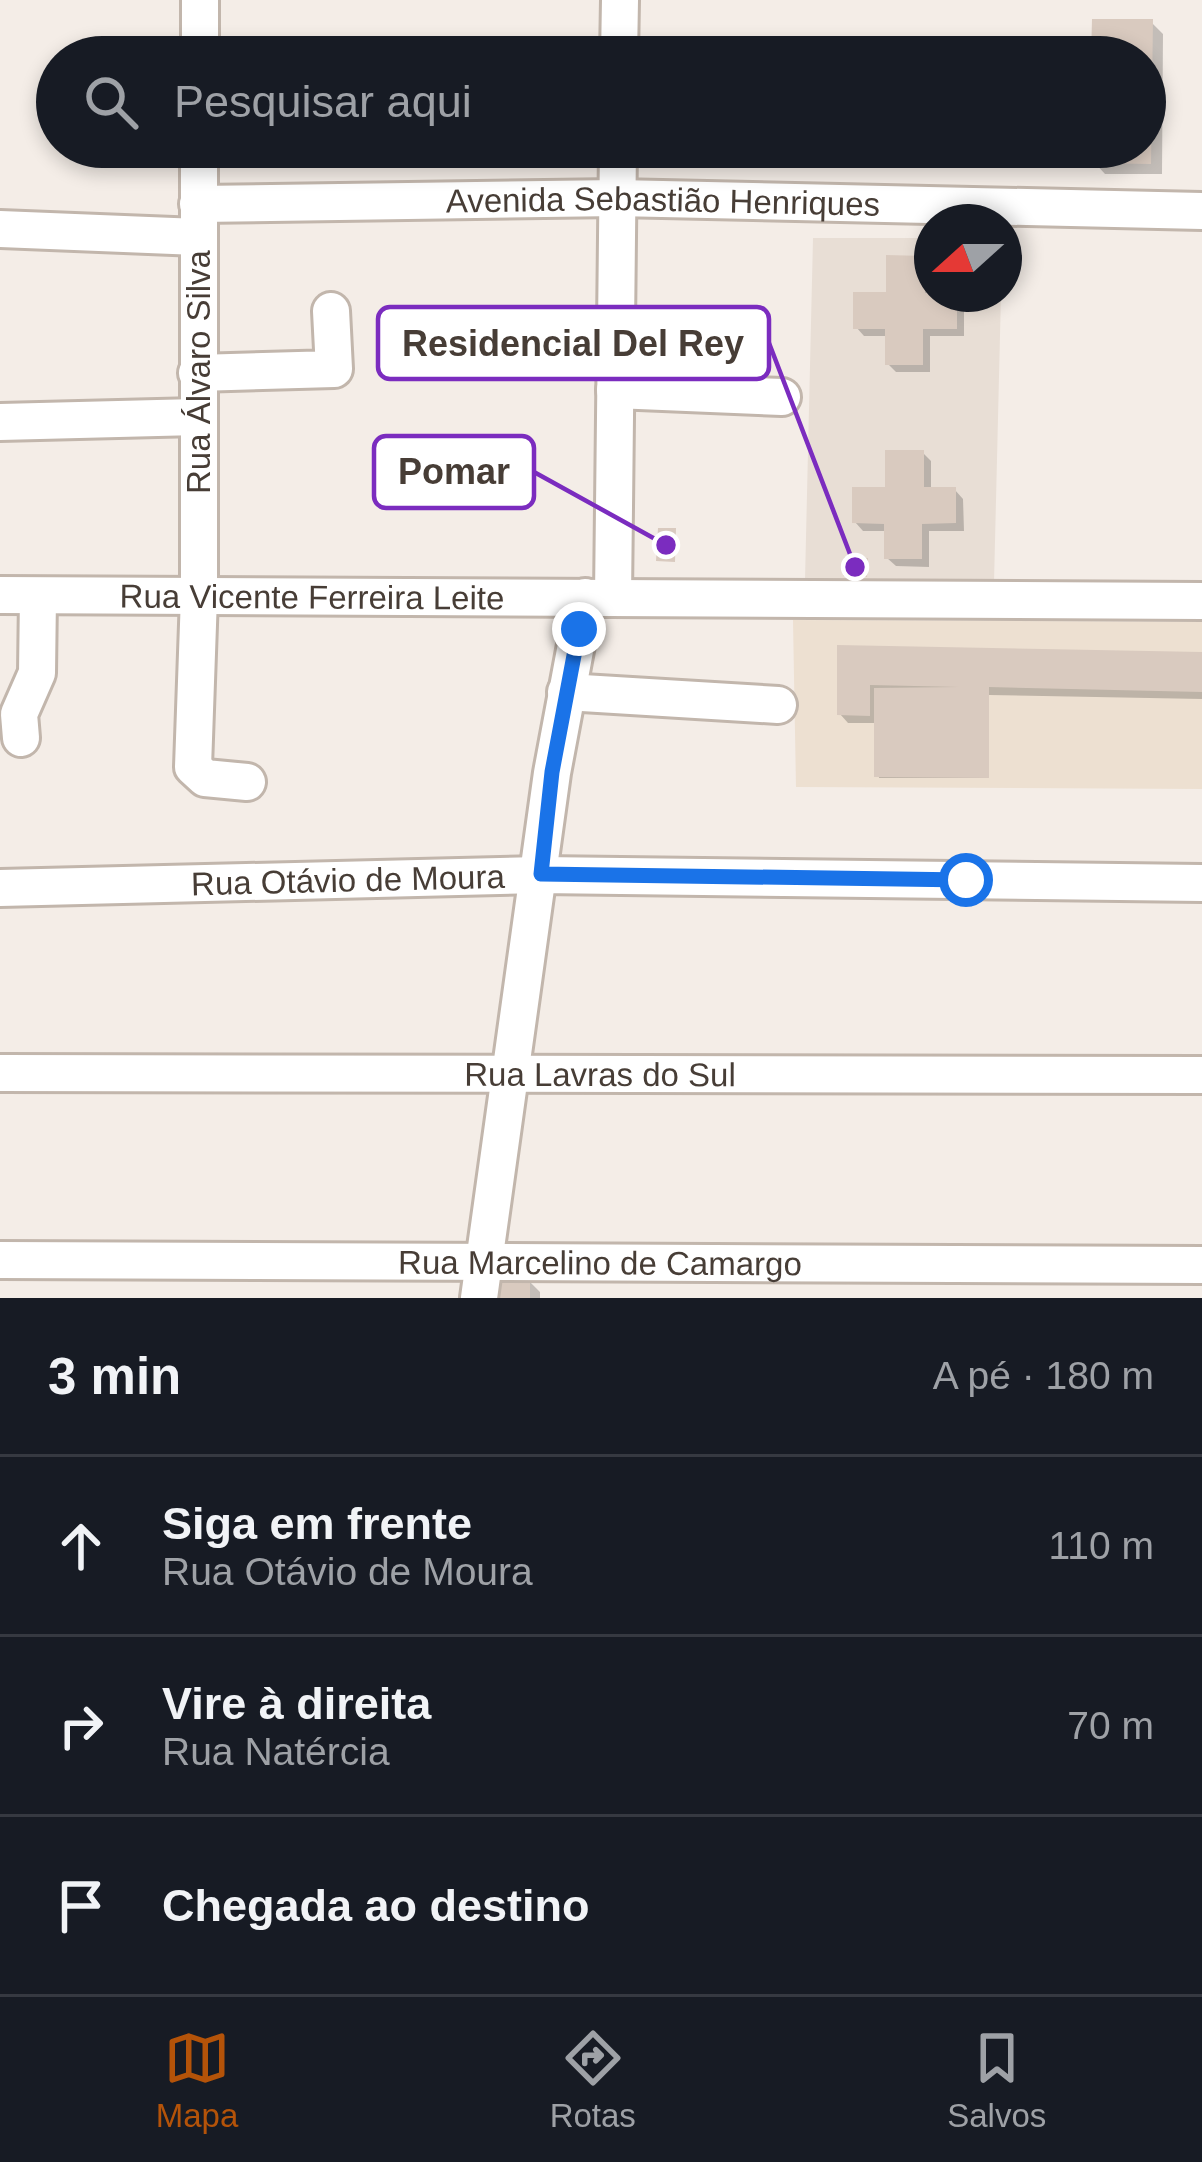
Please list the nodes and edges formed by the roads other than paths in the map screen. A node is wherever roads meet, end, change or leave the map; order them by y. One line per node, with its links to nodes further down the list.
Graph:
1 (200, 0): 3 (street)
2 (620, 0): 4 (street)
3 (200, 36)
4 (620, 36)
5 (199, 168): 9 (street, Rua Álvaro Silva)
6 (618, 168): 7 (street)
7 (617, 198): 8 (street, Avenida Sebastião Henriques); 9 (street, Avenida Sebastião Henriques); 13 (street)
8 (1202, 211)
9 (198, 221): 10 (street, Avenida Sebastião Henriques); 12 (street, Rua Álvaro Silva)
10 (0, 229)
11 (331, 310): 12 (street)
12 (197, 373): 15 (street, Rua Álvaro Silva)
13 (615, 390): 14 (street); 20 (street)
14 (782, 397)
15 (197, 417): 16 (street); 19 (street, Rua Álvaro Silva)
16 (0, 422)
17 (0, 595): 18 (street, Rua Vicente Ferreira Leite)
18 (38, 596): 19 (street, Rua Vicente Ferreira Leite); 24 (street)
19 (199, 596): 20 (street, Rua Vicente Ferreira Leite); 25 (street, Rua Álvaro Silva)
20 (599, 597): 21 (street, Rua Vicente Ferreira Leite); 22 (street)
21 (1202, 601)
22 (566, 692): 23 (street); 26 (street)
23 (778, 705)
24 (21, 738)
25 (247, 782)
26 (541, 874): 27 (street, Rua Otávio de Moura); 28 (street, Rua Otávio de Moura); 29 (street)
27 (1202, 883)
28 (0, 888)
29 (511, 1072): 30 (street, Rua Lavras do Sul); 31 (street, Rua Lavras do Sul); 34 (street)
30 (0, 1073)
31 (1202, 1075)
32 (0, 1260): 34 (street, Rua Marcelino de Camargo)
33 (1202, 1265): 34 (street, Rua Marcelino de Camargo)
34 (482, 1280)

